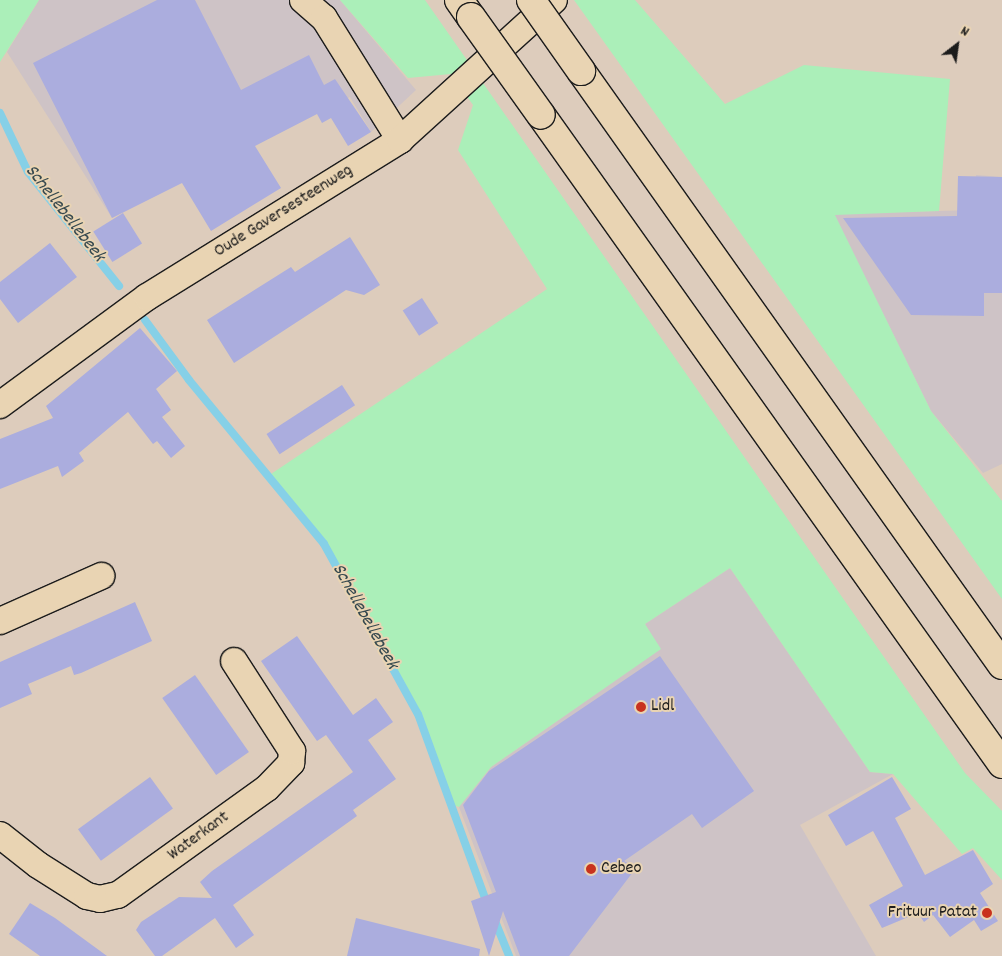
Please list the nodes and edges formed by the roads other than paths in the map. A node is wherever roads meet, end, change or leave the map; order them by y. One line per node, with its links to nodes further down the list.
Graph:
1 (303, 0): 5 (street)
2 (531, 0): 10 (highway, bridge)
3 (554, 0): 5 (street, Oude Gaversesteenweg)
4 (465, 8): 11 (highway, bridge)
5 (400, 140): 6 (street, Oude Gaversesteenweg)
6 (0, 406)
7 (101, 576): 8 (street)
8 (0, 621)
9 (234, 661): 12 (street, Waterkant)
10 (1002, 665)
11 (997, 757)
12 (0, 835)

